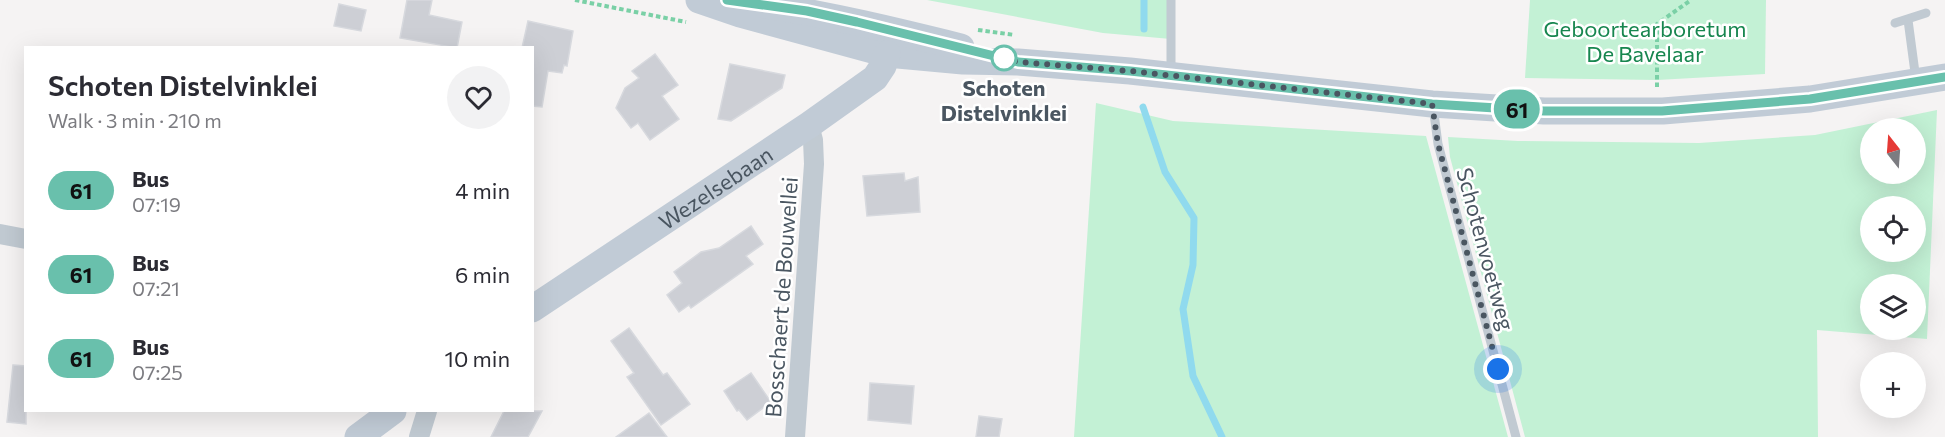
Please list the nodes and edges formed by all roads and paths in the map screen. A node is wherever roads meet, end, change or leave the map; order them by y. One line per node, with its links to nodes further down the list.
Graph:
1 (699, 0): 6 (main road)
2 (726, 0): 6 (main road)
3 (1171, 0): 12 (lane)
4 (1691, 0): 16 (path)
5 (1926, 13): 7 (lane)
6 (825, 17): 10 (main road); 11 (main road)
7 (1908, 20): 8 (lane); 14 (lane)
8 (1895, 23)
9 (970, 29): 10 (path)
10 (1020, 49): 11 (main road); 12 (main road)
11 (887, 54): 17 (main road, Wezelsebaan)
12 (1171, 76): 15 (main road)
13 (1945, 77): 14 (main road)
14 (1916, 82): 16 (main road)
15 (1432, 104): 16 (main road); 26 (lane, Schotenvoetweg)
16 (1656, 112)
17 (809, 125): 20 (main road, Wezelsebaan); 25 (street, Bosschaert de Bouwellei)
18 (0, 234): 19 (street)
19 (24, 239)
20 (534, 308)
21 (392, 412): 23 (main road)
22 (427, 412): 24 (street)
23 (358, 437)
24 (418, 437)
25 (795, 437)
26 (1516, 437)

